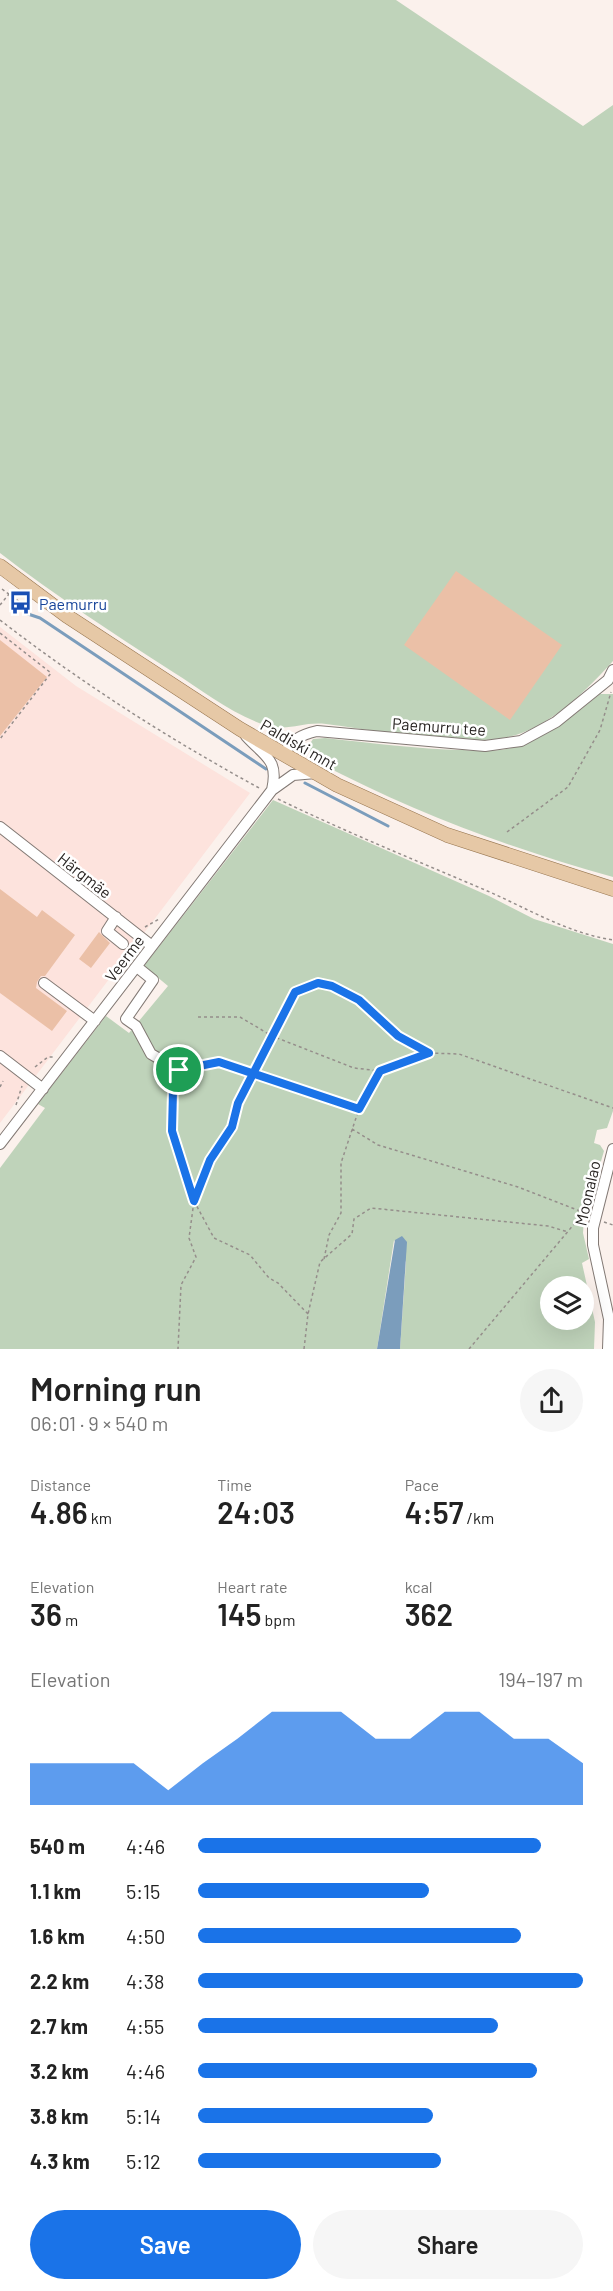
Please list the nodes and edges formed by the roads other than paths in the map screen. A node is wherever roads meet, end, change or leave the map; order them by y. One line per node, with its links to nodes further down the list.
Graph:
1 (0, 566): 3 (main road, Paldiski mnt)
2 (610, 675): 4 (street, Paemurru tee)
3 (240, 729): 4 (main road, Paldiski mnt); 6 (street)
4 (283, 755): 5 (main road, Paldiski mnt)
5 (316, 773): 6 (street, Veerme); 8 (main road, Paldiski mnt)
6 (271, 792): 11 (street, Veerme)
7 (0, 827): 9 (street, Härgmäe)
8 (613, 889)
9 (116, 918): 10 (street); 11 (street, Härgmäe)
10 (123, 944)
11 (152, 945): 12 (street, Veerme)
12 (137, 967): 14 (street, Veerme); 16 (street)
13 (44, 983): 14 (street)
14 (94, 1022): 17 (street, Veerme)
15 (0, 1056): 17 (street)
16 (179, 1070)
17 (43, 1089): 18 (street, Veerme)
18 (0, 1144)
19 (613, 1149): 20 (street, Moonalao)
20 (608, 1349)

